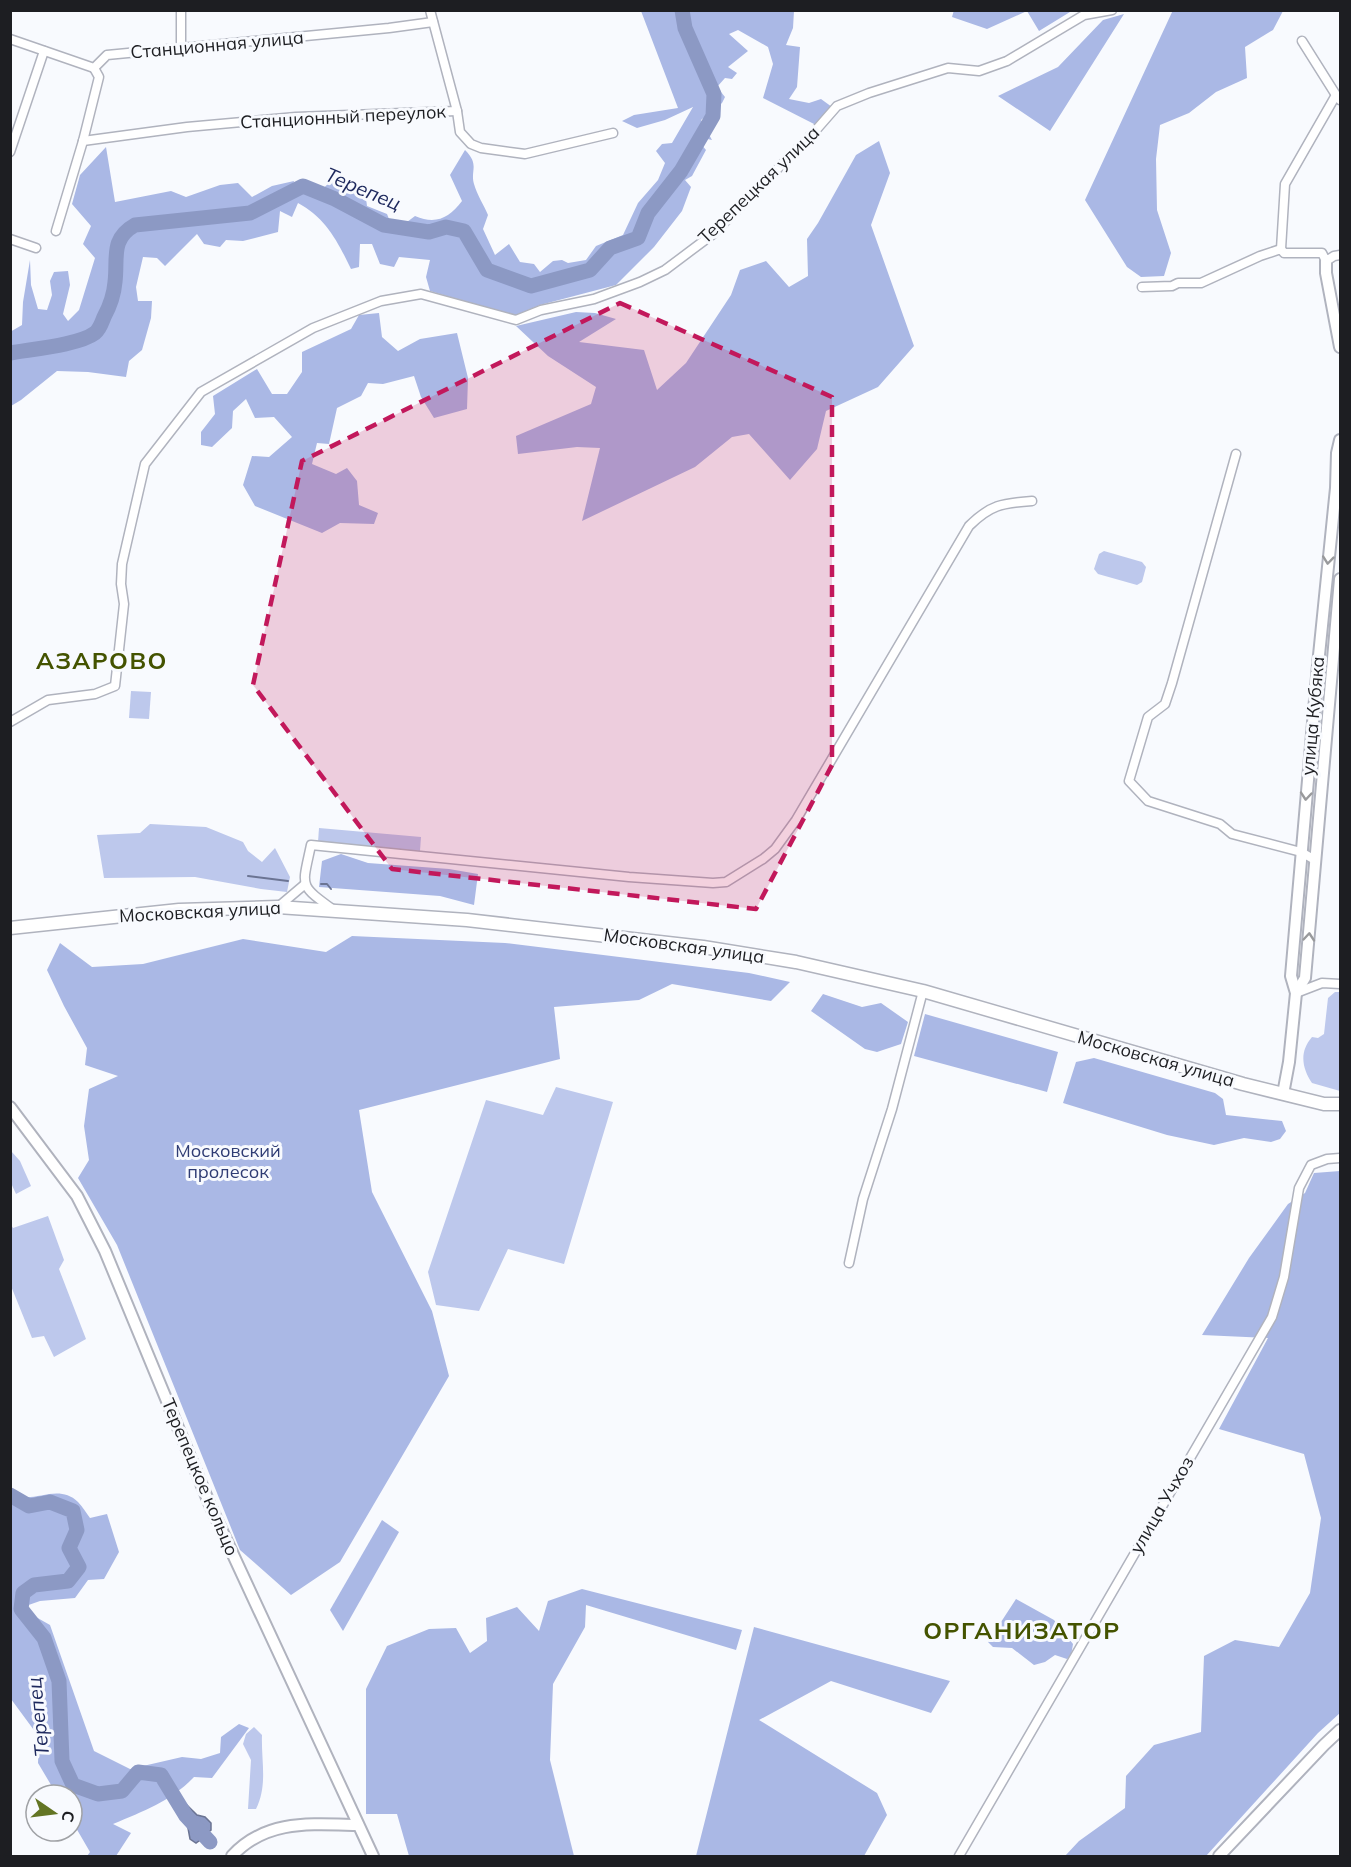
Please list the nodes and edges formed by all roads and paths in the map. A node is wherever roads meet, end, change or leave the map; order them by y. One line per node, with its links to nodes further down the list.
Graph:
1 (181, 10): 7 (street)
2 (430, 10): 4 (street)
3 (1112, 10): 27 (street, Терепецкая улица)
4 (433, 22): 7 (street, Станционная улица); 11 (street)
5 (10, 39): 8 (street)
6 (1302, 41): 10 (street)
7 (181, 47): 9 (street, Станционная улица)
8 (44, 51): 9 (street); 14 (street)
9 (94, 68): 13 (street)
10 (1338, 98): 18 (street)
11 (457, 111): 12 (street, Станционный переулок); 13 (street, Станционный переулок)
12 (614, 133)
13 (83, 141): 15 (street)
14 (10, 152)
15 (56, 231)
16 (10, 239): 17 (street)
17 (36, 248)
18 (1281, 249): 20 (street); 21 (street)
19 (1341, 255): 20 (street)
20 (1326, 261): 22 (street)
21 (1142, 287)
22 (1341, 347)
23 (1341, 440): 28 (street, улица Кубяка, one-way to 28)
24 (1236, 454): 28 (street)
25 (1032, 501): 30 (street)
26 (1341, 579): 29 (street, улица Кубяка)
27 (10, 722)
28 (1301, 852): 29 (street); 36 (street, улица Кубяка)
29 (1315, 860): 36 (street, улица Кубяка, one-way to 29)
30 (304, 885): 31 (street); 32 (street)
31 (278, 907): 32 (main road, Московская улица); 33 (main road, Московская улица)
32 (335, 911): 35 (main road, Московская улица)
33 (10, 928)
34 (1341, 984): 36 (street)
35 (922, 991): 37 (main road, Московская улица); 41 (street)
36 (1296, 993): 37 (street, улица Кубяка)
37 (1283, 1094): 38 (main road, Московская улица)
38 (1341, 1104)
39 (10, 1107): 43 (street, Терепецкое кольцо)
40 (1341, 1158): 46 (street, улица Учхоз)
41 (849, 1263)
42 (1341, 1730): 47 (street)
43 (358, 1825): 44 (street); 45 (street, Терепецкое кольцо)
44 (232, 1857)
45 (373, 1857)
46 (959, 1857)
47 (1219, 1857)

